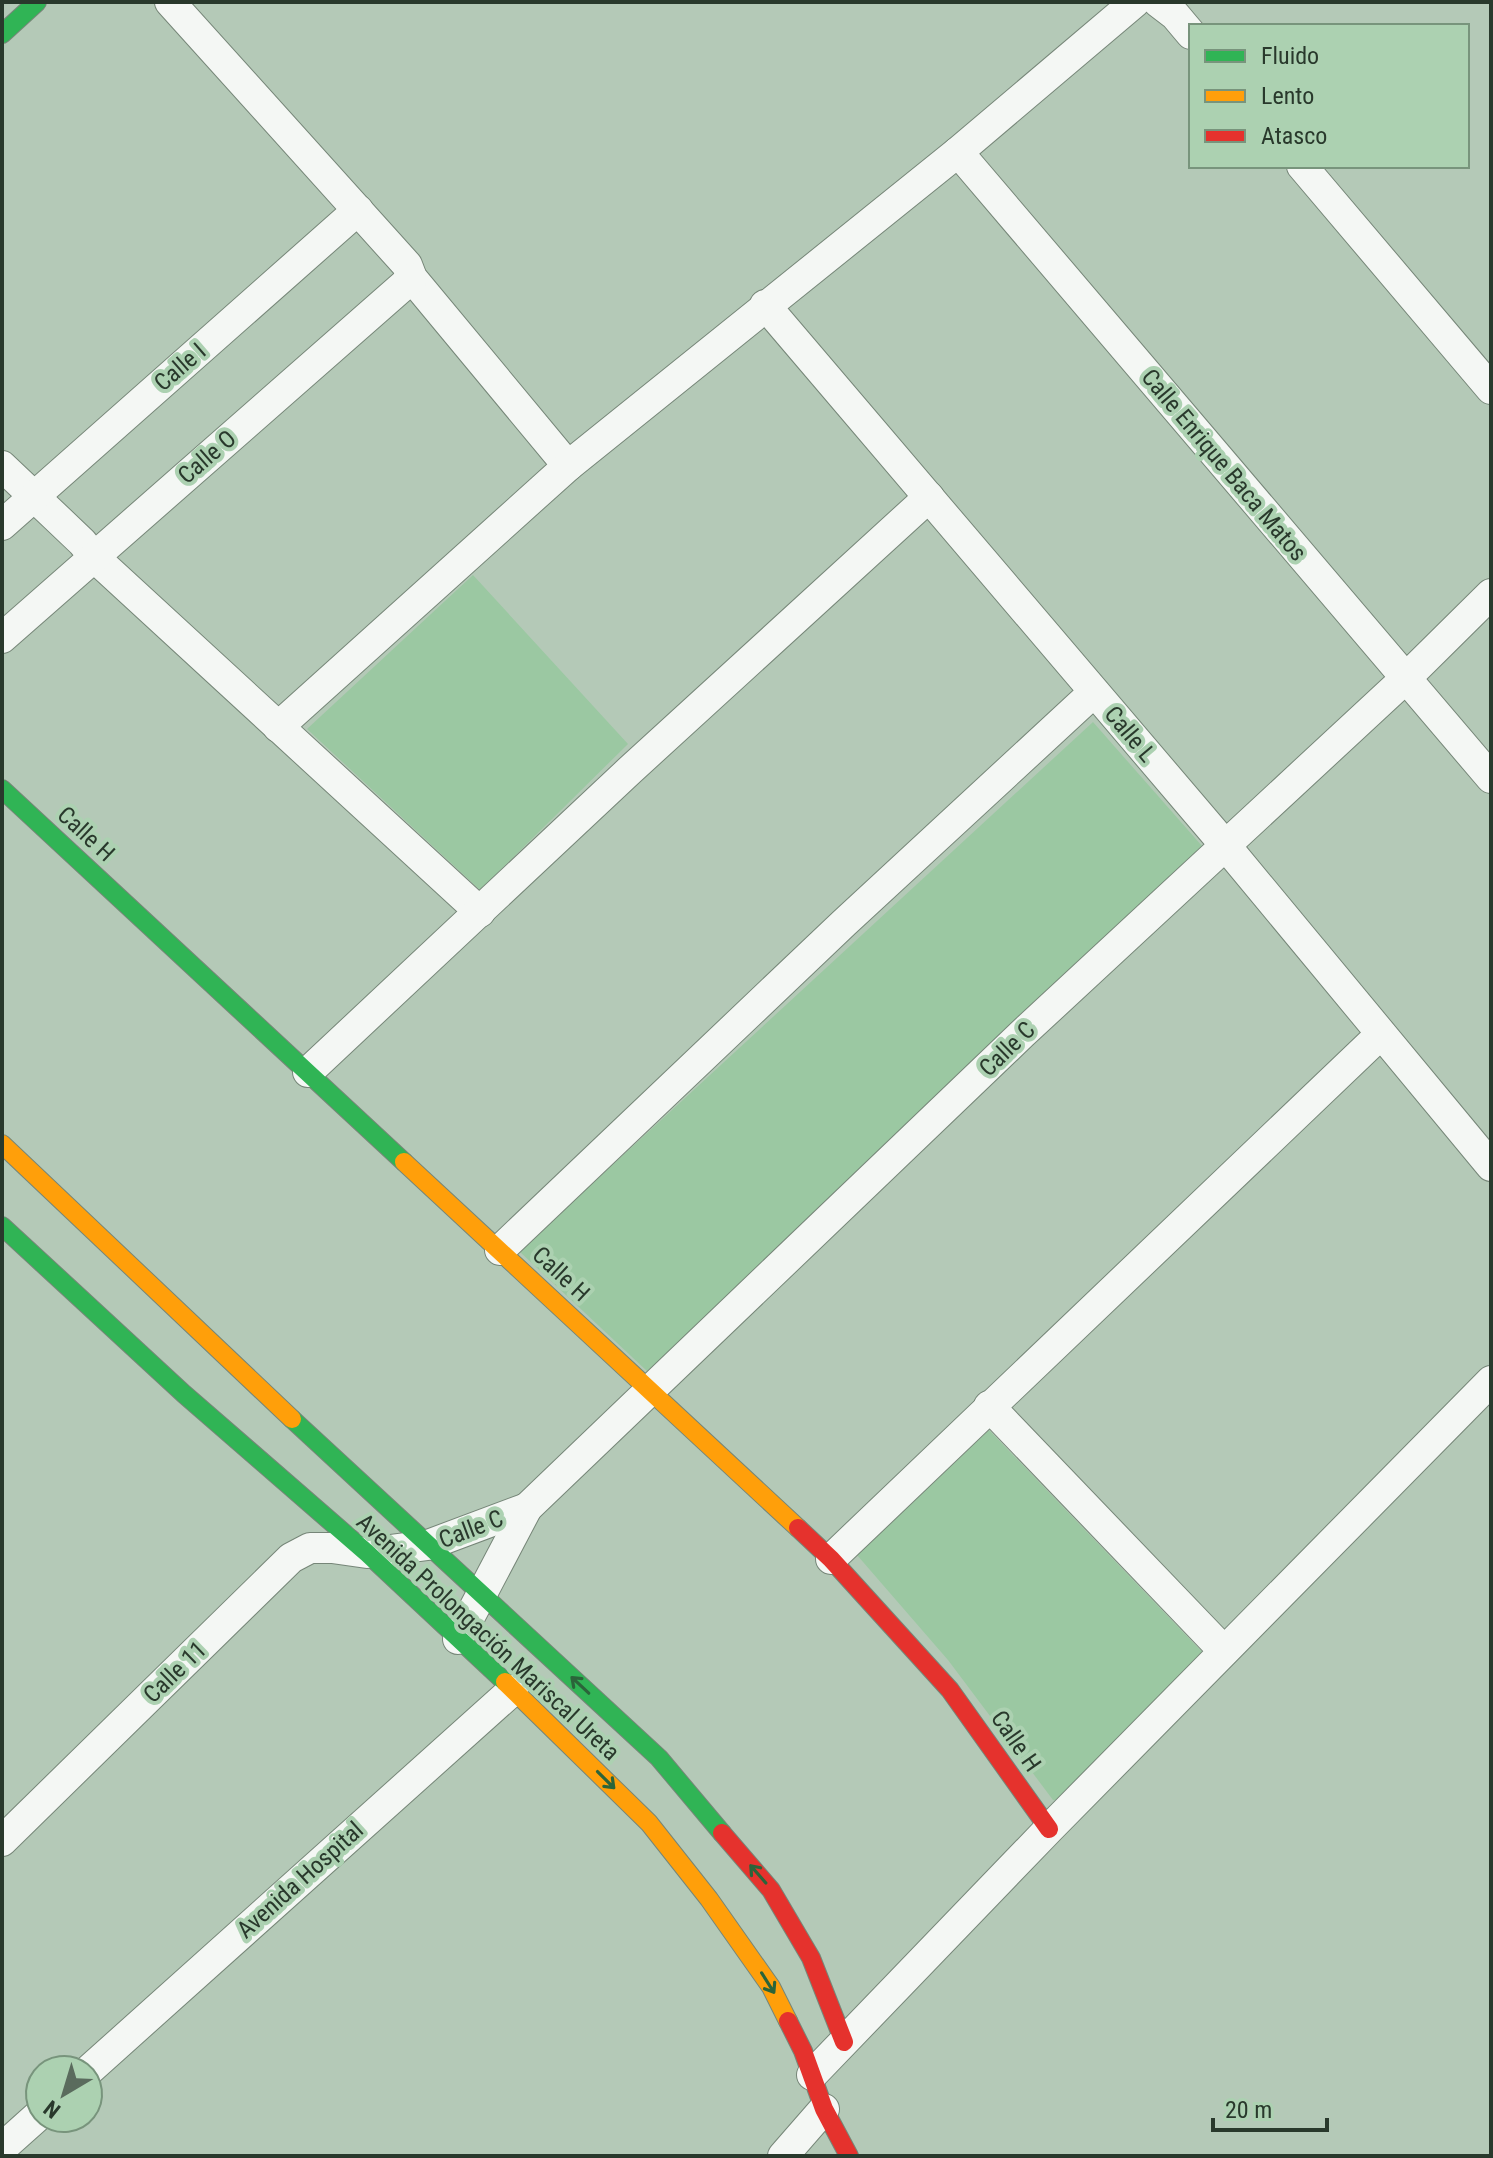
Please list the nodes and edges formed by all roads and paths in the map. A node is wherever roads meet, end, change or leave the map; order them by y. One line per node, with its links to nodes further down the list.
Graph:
1 (37, 2): 6 (street)
2 (170, 2): 9 (street)
3 (1135, 2): 7 (street)
4 (1158, 2): 5 (street)
5 (1189, 32)
6 (2, 34)
7 (958, 152): 11 (street); 21 (street, Calle Enrique Baca Matos)
8 (1304, 168): 12 (street)
9 (358, 210): 10 (street); 15 (street, Calle I)
10 (412, 278): 14 (street); 18 (street, Calle O)
11 (765, 305): 14 (street); 16 (street, Calle L)
12 (1491, 389)
13 (2, 466): 15 (street)
14 (568, 466): 23 (street)
15 (34, 496): 17 (street, Calle I); 18 (street)
16 (929, 497): 22 (street, Calle L); 27 (street)
17 (2, 525)
18 (94, 557): 20 (street, Calle O); 23 (street)
19 (1491, 594): 21 (street, Calle C)
20 (2, 638)
21 (1406, 678): 24 (street, Calle Enrique Baca Matos); 26 (street, Calle C)
22 (1094, 692): 26 (street, Calle L); 33 (street)
23 (278, 727): 27 (street)
24 (1491, 778)
25 (2, 789): 29 (street, Calle H)
26 (1225, 845): 28 (street, Calle L); 35 (street, Calle C)
27 (480, 912): 29 (street)
28 (1381, 1034): 31 (street, Calle L); 36 (street)
29 (308, 1072): 33 (street, Calle H)
30 (2, 1144): 38 (street, Avenida Prolongación Mariscal Ureta)
31 (1491, 1166)
32 (2, 1226): 39 (street, Avenida Prolongación Mariscal Ureta)
33 (500, 1250): 35 (street, Calle H)
34 (1491, 1381): 43 (street)
35 (650, 1389): 37 (street, Calle C); 40 (street, Calle H)
36 (989, 1406): 40 (street); 43 (street)
37 (527, 1508): 38 (street, Calle C); 41 (street, Calle C)
38 (428, 1545): 39 (street, Calle C); 41 (street, Avenida Prolongación Mariscal Ureta)
39 (367, 1553): 42 (street, Avenida Prolongación Mariscal Ureta); 46 (street, Calle 11)
40 (831, 1559): 45 (street, Calle H)
41 (481, 1592): 42 (street, Calle C); 47 (street, Avenida Prolongación Mariscal Ureta, one-way to 41)
42 (458, 1639): 44 (street, Avenida Prolongación Mariscal Ureta)
43 (1224, 1651): 45 (street)
44 (513, 1690): 48 (street, Avenida Hospital); 49 (street, Avenida Prolongación Mariscal Ureta, one-way to 49)
45 (1049, 1829): 47 (street)
46 (2, 1841)
47 (844, 2042): 49 (street)
48 (104, 2057)
49 (812, 2075): 50 (street, Avenida Prolongación Mariscal Ureta)
50 (824, 2109): 53 (street); 54 (street, Avenida Prolongación Mariscal Ureta)
51 (24, 2128): 52 (street)
52 (2, 2148)
53 (783, 2156)
54 (849, 2156)

